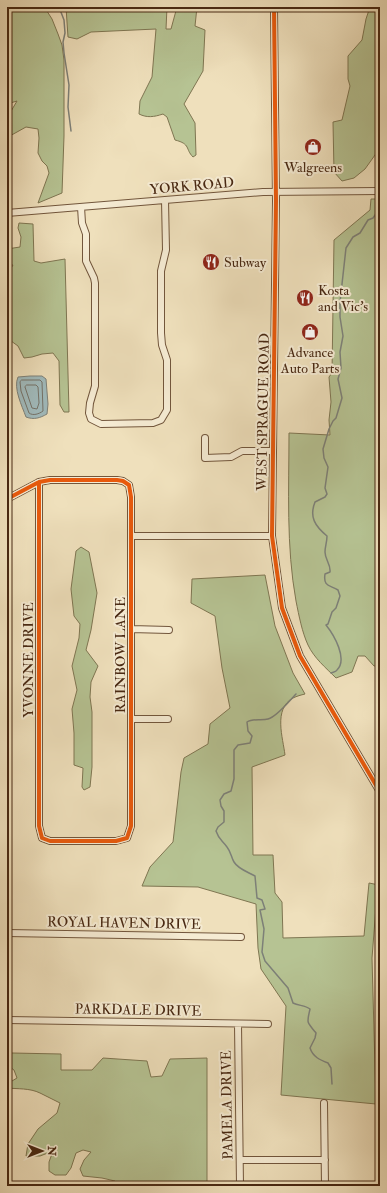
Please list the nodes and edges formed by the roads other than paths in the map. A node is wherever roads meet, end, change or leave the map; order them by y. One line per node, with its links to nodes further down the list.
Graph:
1 (274, 7): 3 (street, WEST SPRAGUE ROAD)
2 (380, 191): 3 (street, YORK ROAD)
3 (276, 192): 4 (street, YORK ROAD); 8 (street, WEST SPRAGUE ROAD)
4 (165, 200): 5 (street, YORK ROAD); 5 (street)
5 (81, 207): 6 (street, YORK ROAD)
6 (7, 213)
7 (205, 438): 8 (street)
8 (273, 451): 12 (street, WEST SPRAGUE ROAD)
9 (39, 482): 10 (street); 11 (street, RAINBOW LANE); 18 (street, YVONNE DRIVE)
10 (7, 499)
11 (131, 536): 12 (street); 13 (street, RAINBOW LANE)
12 (272, 536): 17 (street, WEST SPRAGUE ROAD)
13 (131, 629): 14 (street); 15 (street, RAINBOW LANE)
14 (169, 630)
15 (131, 719): 16 (street); 18 (street, RAINBOW LANE)
16 (168, 719)
17 (380, 792)
18 (127, 838)
19 (7, 933): 20 (street, ROYAL HAVEN DRIVE)
20 (241, 937)
21 (7, 1020): 22 (street, PARKDALE DRIVE)
22 (238, 1024): 23 (street, PARKDALE DRIVE); 25 (street, PAMELA DRIVE)
23 (268, 1024)
24 (324, 1103): 26 (street)
25 (240, 1160): 26 (street); 27 (street, PAMELA DRIVE)
26 (325, 1160): 28 (street)
27 (240, 1186)
28 (325, 1186)

